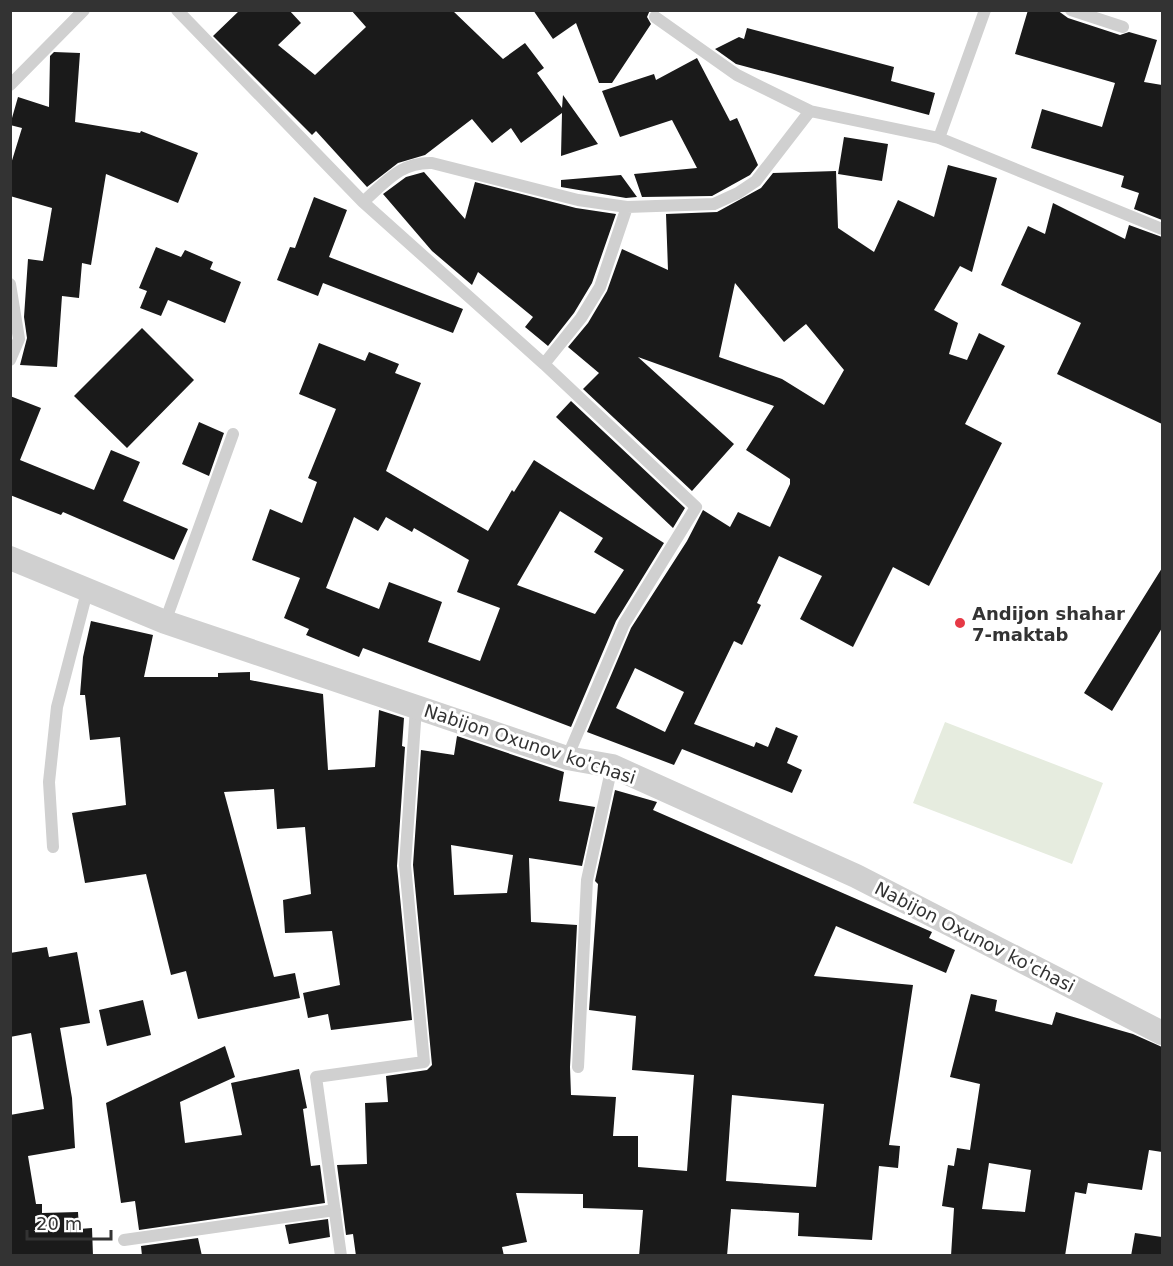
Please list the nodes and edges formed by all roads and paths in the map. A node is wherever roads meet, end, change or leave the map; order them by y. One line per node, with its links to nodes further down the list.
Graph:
1 (84, 10): 7 (lane)
2 (177, 10): 10 (lane)
3 (985, 10): 9 (lane)
4 (1071, 10): 6 (lane)
5 (656, 17): 8 (lane)
6 (1123, 27)
7 (10, 85)
8 (810, 111): 9 (lane); 11 (lane)
9 (939, 138): 12 (lane)
10 (363, 202): 11 (lane); 15 (lane)
11 (627, 207): 15 (lane)
12 (1162, 229)
13 (10, 284): 14 (lane)
14 (10, 360)
15 (544, 364): 21 (lane)
16 (233, 434): 19 (lane)
17 (10, 558): 18 (street, Nabijon Oxunov ko'chasi)
18 (88, 588): 19 (street, Nabijon Oxunov ko'chasi); 23 (lane)
19 (165, 622): 20 (street, Nabijon Oxunov ko'chasi)
20 (416, 708): 21 (street, Nabijon Oxunov ko'chasi); 26 (lane)
21 (567, 758): 22 (street, Nabijon Oxunov ko'chasi)
22 (612, 766): 24 (street, Nabijon Oxunov ko'chasi); 25 (lane)
23 (53, 847)
24 (1162, 1033)
25 (578, 1066)
26 (335, 1210): 27 (lane); 28 (lane)
27 (124, 1240)
28 (341, 1256)

